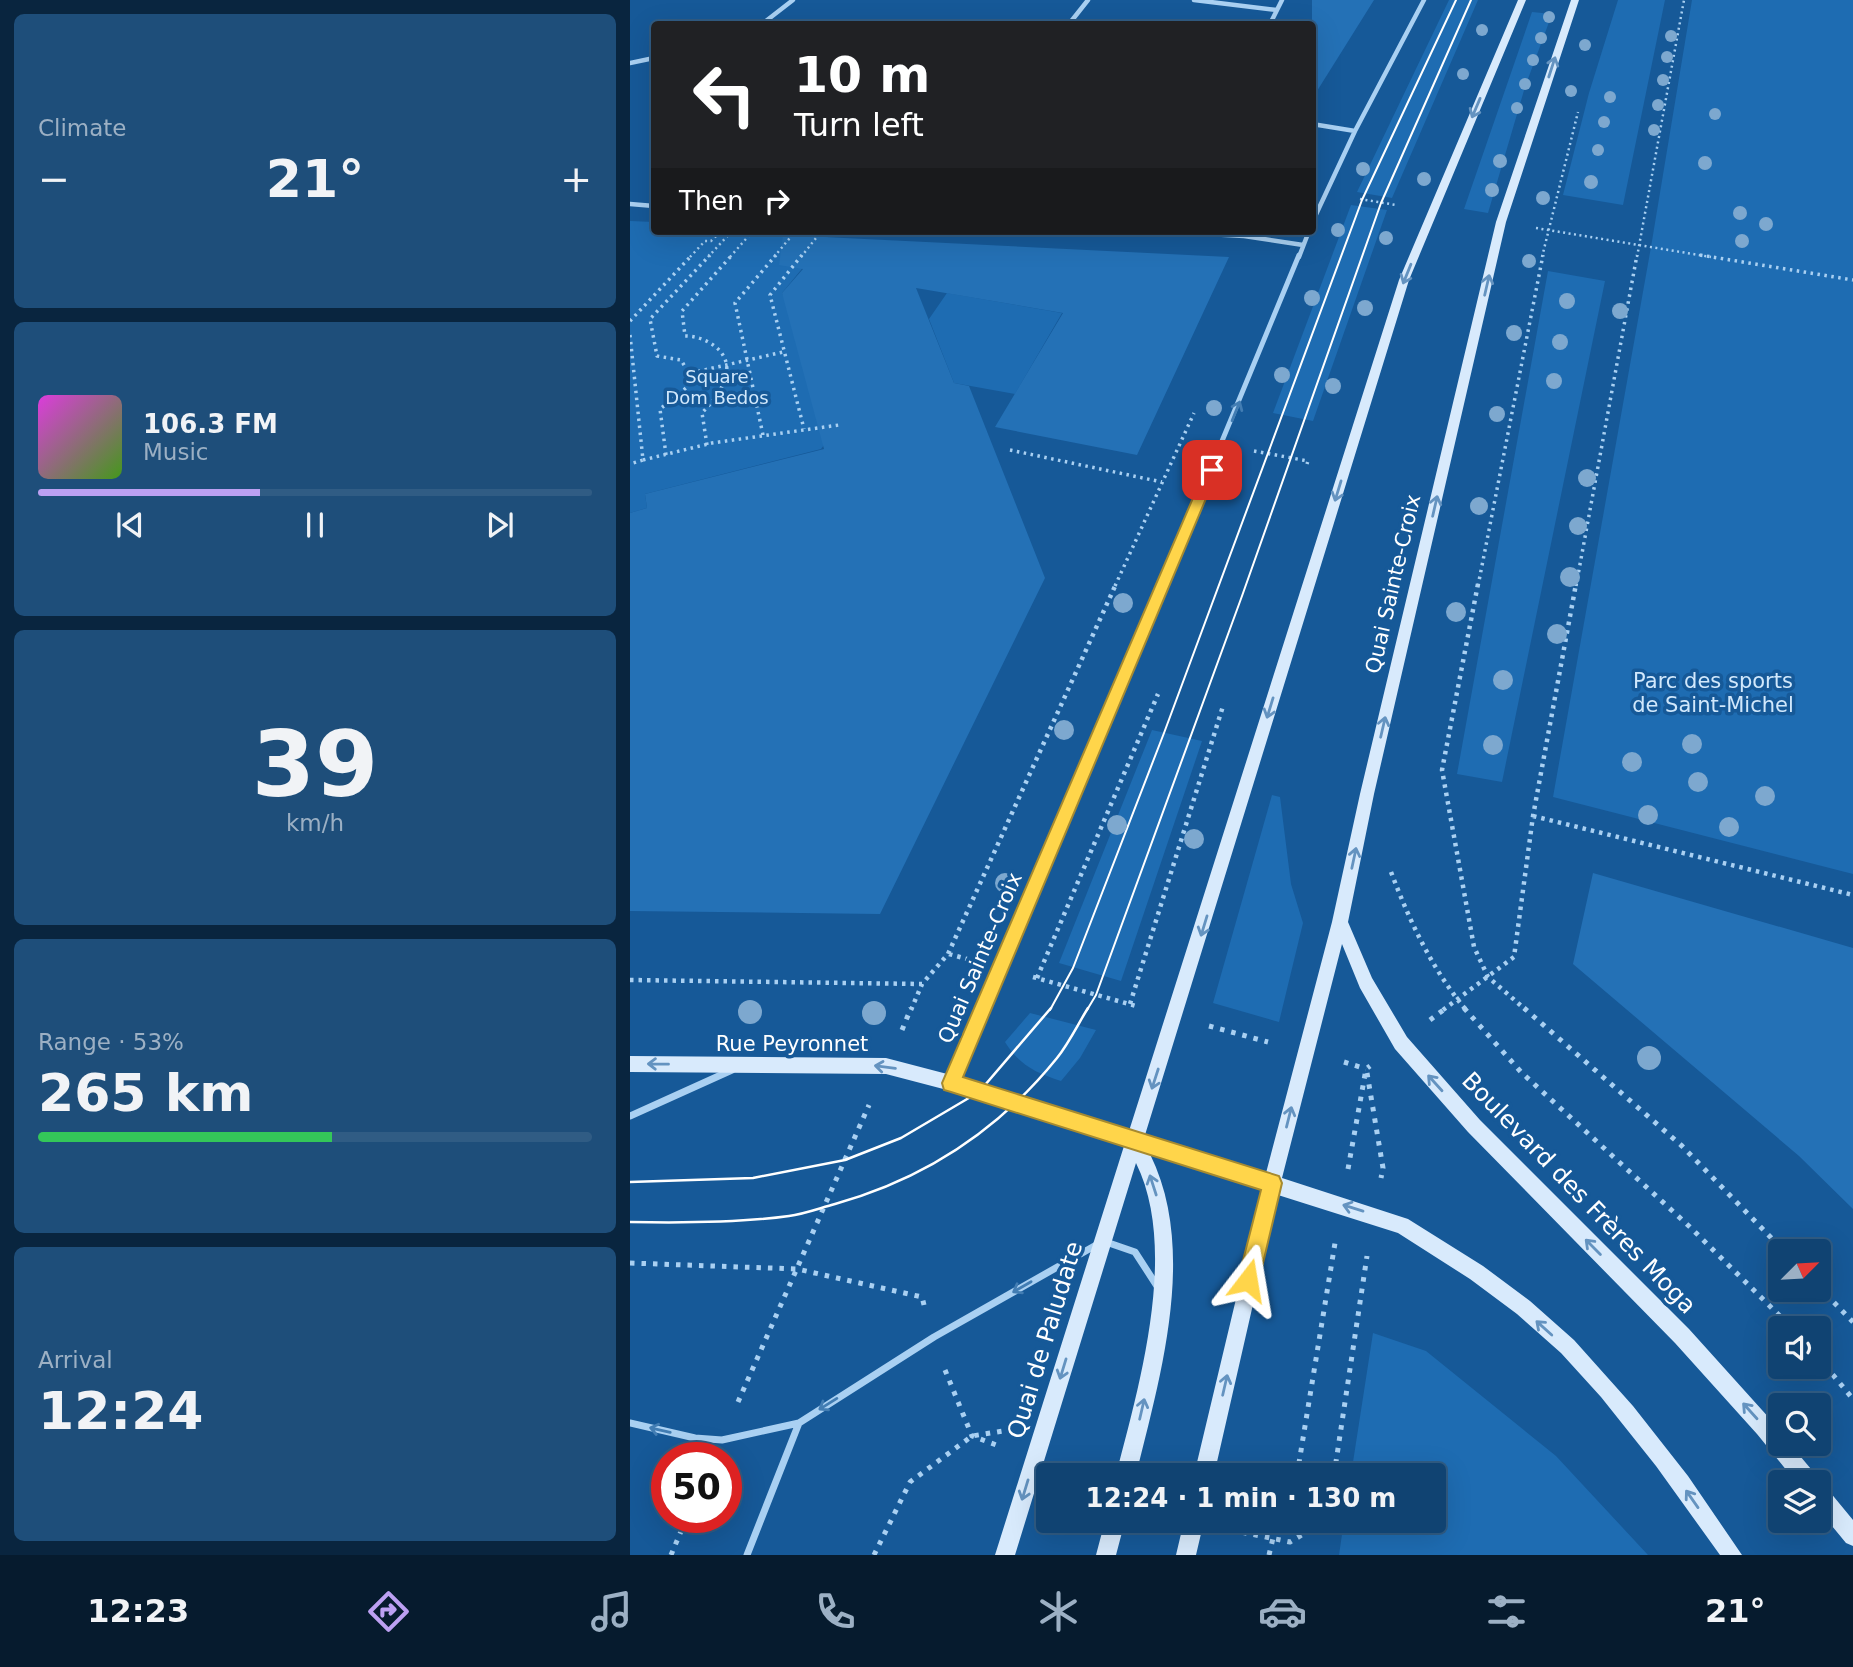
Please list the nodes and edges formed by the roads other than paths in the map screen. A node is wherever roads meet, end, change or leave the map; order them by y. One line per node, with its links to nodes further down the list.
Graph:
1 (793, 0): 9 (street)
2 (1088, 0): 10 (street)
3 (1194, 0): 8 (street)
4 (1282, 0): 8 (street)
5 (1424, 0): 15 (street)
6 (1522, 0): 27 (main road, one-way to 27)
7 (1575, 0): 22 (main road, Quai Sainte-Croix, one-way to 7)
8 (1277, 10): 11 (street)
9 (766, 21)
10 (1071, 21)
11 (1272, 21)
12 (651, 59): 13 (street)
13 (630, 63)
14 (1316, 125): 15 (street)
15 (1355, 131): 18 (street)
16 (630, 204): 17 (street)
17 (651, 205)
18 (1316, 214)
19 (1226, 235): 21 (street)
20 (1307, 235): 21 (street, Quai Sainte-Croix)
21 (1303, 244): 25 (street, Quai Sainte-Croix, one-way to 21)
22 (1340, 922): 28 (main road, Quai Sainte-Croix, one-way to 22); 35 (main road, Boulevard des Frères Moga, one-way to 22)
23 (630, 1064): 24 (main road, Rue Peyronnet, one-way to 23)
24 (741, 1066): 25 (main road, Rue Peyronnet); 26 (lane)
25 (951, 1083): 27 (main road, Rue Peyronnet)
26 (630, 1116)
27 (1135, 1141): 28 (main road, Rue Peyronnet); 29 (main road, Quai de Paludate); 30 (main road, one-way to 27)
28 (1272, 1183): 34 (main road, one-way to 28); 44 (main road, Rue Peyronnet, one-way to 28)
29 (1103, 1241): 30 (lane); 32 (lane, one-way to 32); 41 (main road, Quai de Paludate, one-way to 41)
30 (1163, 1296): 33 (main road, one-way to 30)
31 (630, 1423): 32 (lane, one-way to 31)
32 (799, 1423): 40 (lane)
33 (1129, 1463)
34 (1207, 1463)
35 (1800, 1470)
36 (1831, 1509): 39 (main road)
37 (1112, 1533): 42 (main road)
38 (1191, 1533): 43 (main road)
39 (1853, 1536)
40 (747, 1555)
41 (1006, 1555)
42 (1106, 1555)
43 (1186, 1555)
44 (1732, 1555)

